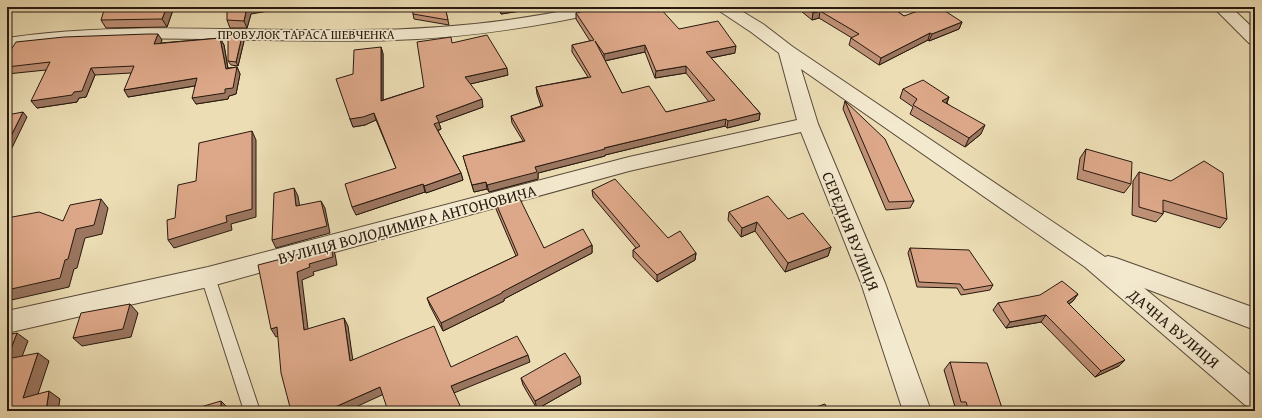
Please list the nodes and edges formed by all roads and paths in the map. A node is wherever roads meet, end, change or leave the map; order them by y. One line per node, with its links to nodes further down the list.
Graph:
1 (604, 7): 5 (street, ПРОВУЛОК ТАРАСА ШЕВЧЕНКА)
2 (724, 7): 6 (street)
3 (1221, 7): 4 (street)
4 (1255, 39)
5 (7, 43)
6 (787, 51): 7 (street, СЕРЕДНЯ ВУЛИЦЯ); 8 (street)
7 (808, 124): 9 (street, ВУЛИЦЯ ВОЛОДИМИРА АНТОНОВИЧА); 14 (street, СЕРЕДНЯ ВУЛИЦЯ)
8 (1093, 260): 10 (street); 12 (street, ДАЧНА ВУЛИЦЯ)
9 (208, 277): 11 (street, ВУЛИЦЯ ВОЛОДИМИРА АНТОНОВИЧА); 13 (lane)
10 (1255, 319)
11 (7, 322)
12 (1255, 396)
13 (252, 411)
14 (917, 411)

